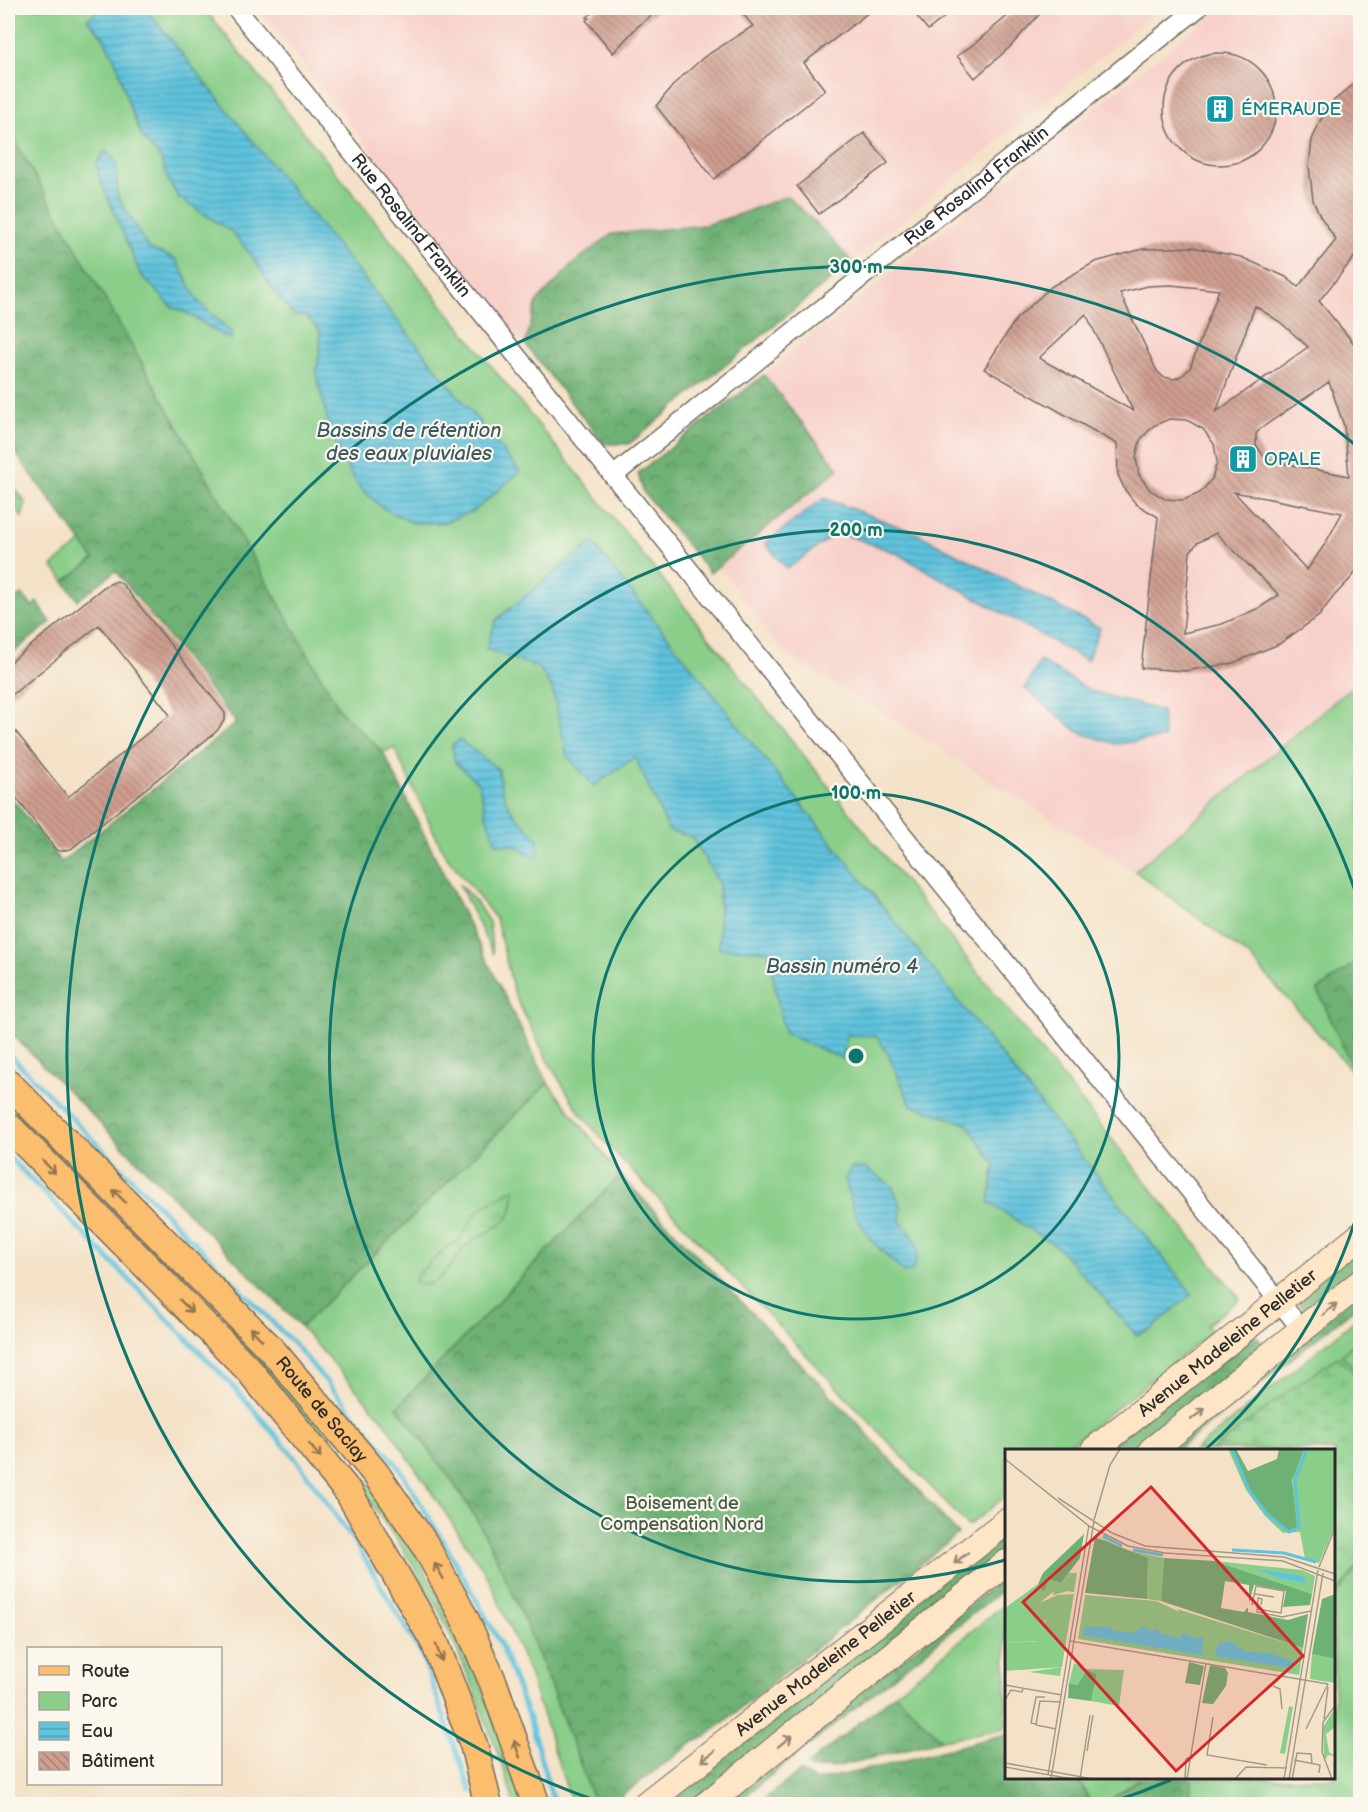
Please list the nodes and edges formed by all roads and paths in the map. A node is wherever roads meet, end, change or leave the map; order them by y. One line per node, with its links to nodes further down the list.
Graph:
1 (236, 8): 3 (street, Rue Rosalind Franklin)
2 (1198, 8): 3 (street, Rue Rosalind Franklin)
3 (613, 476): 8 (street, Rue Rosalind Franklin)
4 (8, 1083): 15 (main road, Route de Saclay, one-way to 4)
5 (8, 1126): 14 (main road, Route de Saclay, one-way to 14)
6 (1360, 1236): 8 (street, Avenue Madeleine Pelletier)
7 (1360, 1283): 9 (street, Avenue Madeleine Pelletier, one-way to 7)
8 (1280, 1301): 9 (street, Rue Rosalind Franklin); 10 (street, Avenue Madeleine Pelletier)
9 (1303, 1331): 11 (street, Avenue Madeleine Pelletier, one-way to 9)
10 (1095, 1449)
11 (1153, 1449)
12 (1005, 1523): 16 (street, Avenue Madeleine Pelletier, one-way to 16)
13 (1005, 1564): 17 (street, Avenue Madeleine Pelletier, one-way to 13)
14 (488, 1804)
15 (536, 1804)
16 (646, 1804)
17 (707, 1804)

